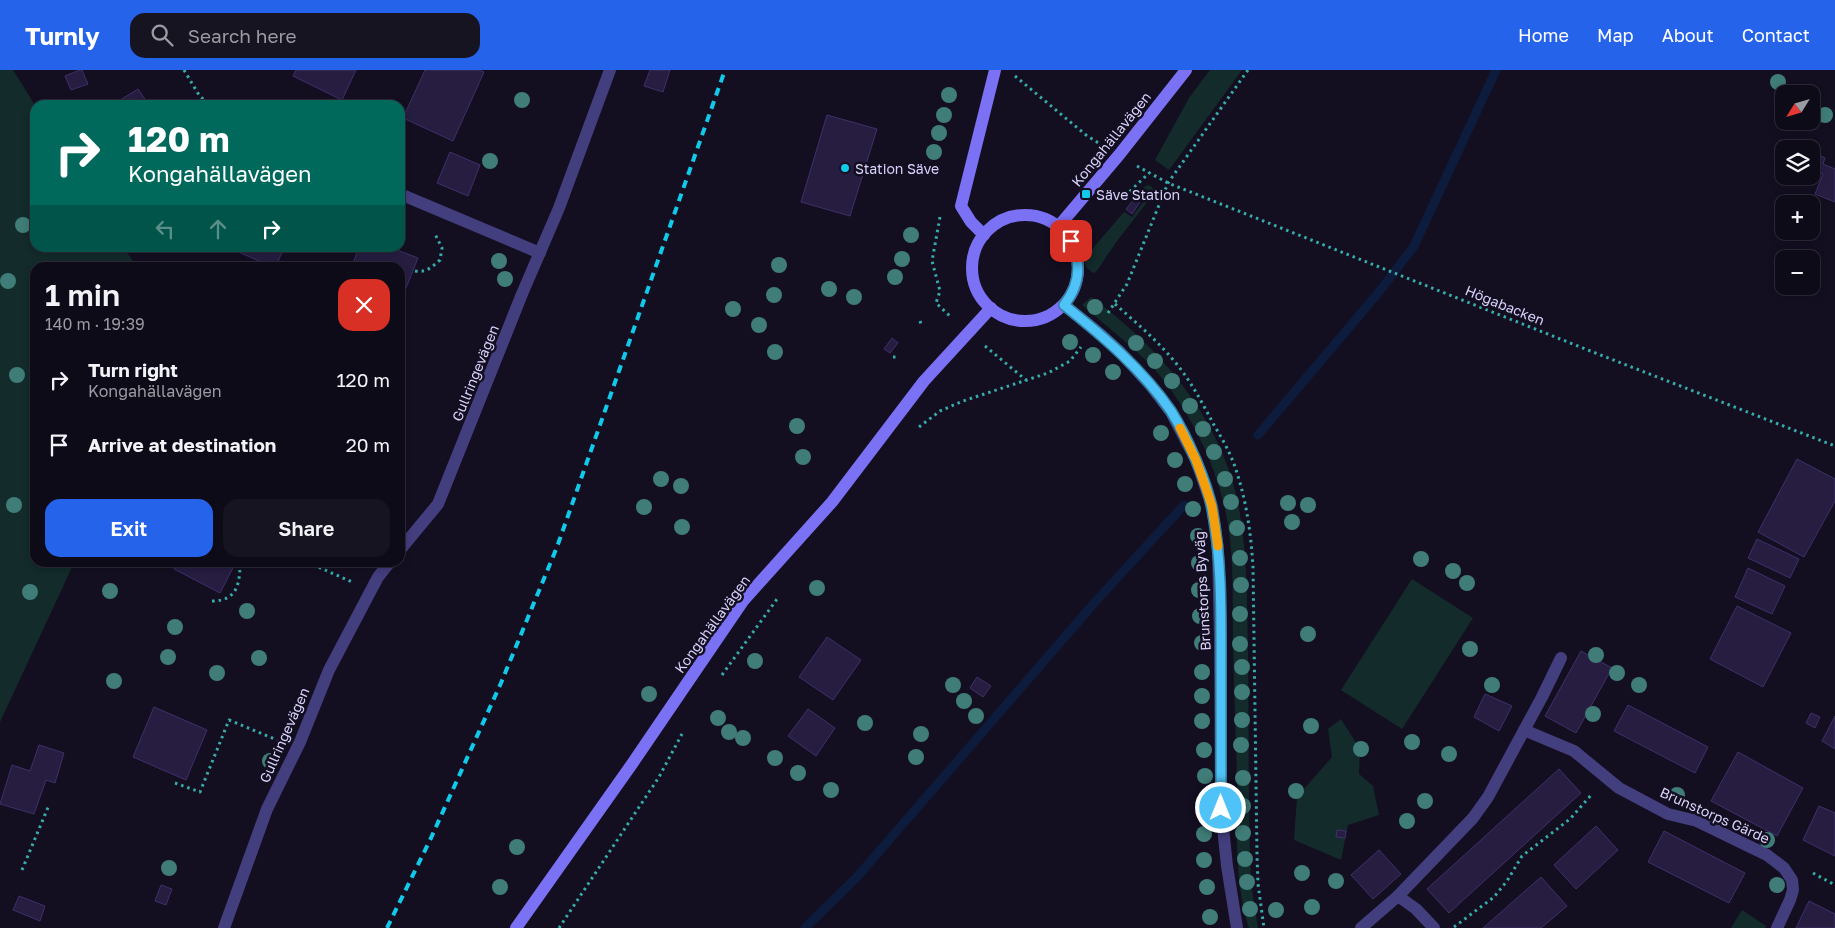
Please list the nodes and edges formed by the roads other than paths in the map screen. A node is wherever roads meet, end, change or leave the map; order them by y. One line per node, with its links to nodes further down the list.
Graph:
1 (610, 70): 7 (street, Gullringevägen)
2 (995, 70): 6 (main road)
3 (1186, 70): 5 (main road, Kongahällavägen)
4 (405, 196): 7 (street)
5 (1058, 227): 6 (main road); 8 (main road)
6 (984, 235): 9 (main road)
7 (540, 253): 10 (street, Gullringevägen)
8 (1064, 305): 9 (main road); 17 (street, Brunstorps Byväg)
9 (991, 308): 16 (main road, Kongahällavägen)
10 (405, 544)
11 (386, 567): 15 (street, Gullringevägen)
12 (1561, 658): 13 (street)
13 (1524, 730): 14 (street); 20 (street, Brunstorps Gärde)
14 (1398, 896): 18 (street); 19 (street)
15 (224, 928)
16 (516, 928)
17 (1237, 928)
18 (1362, 928)
19 (1434, 928)
20 (1777, 928)

